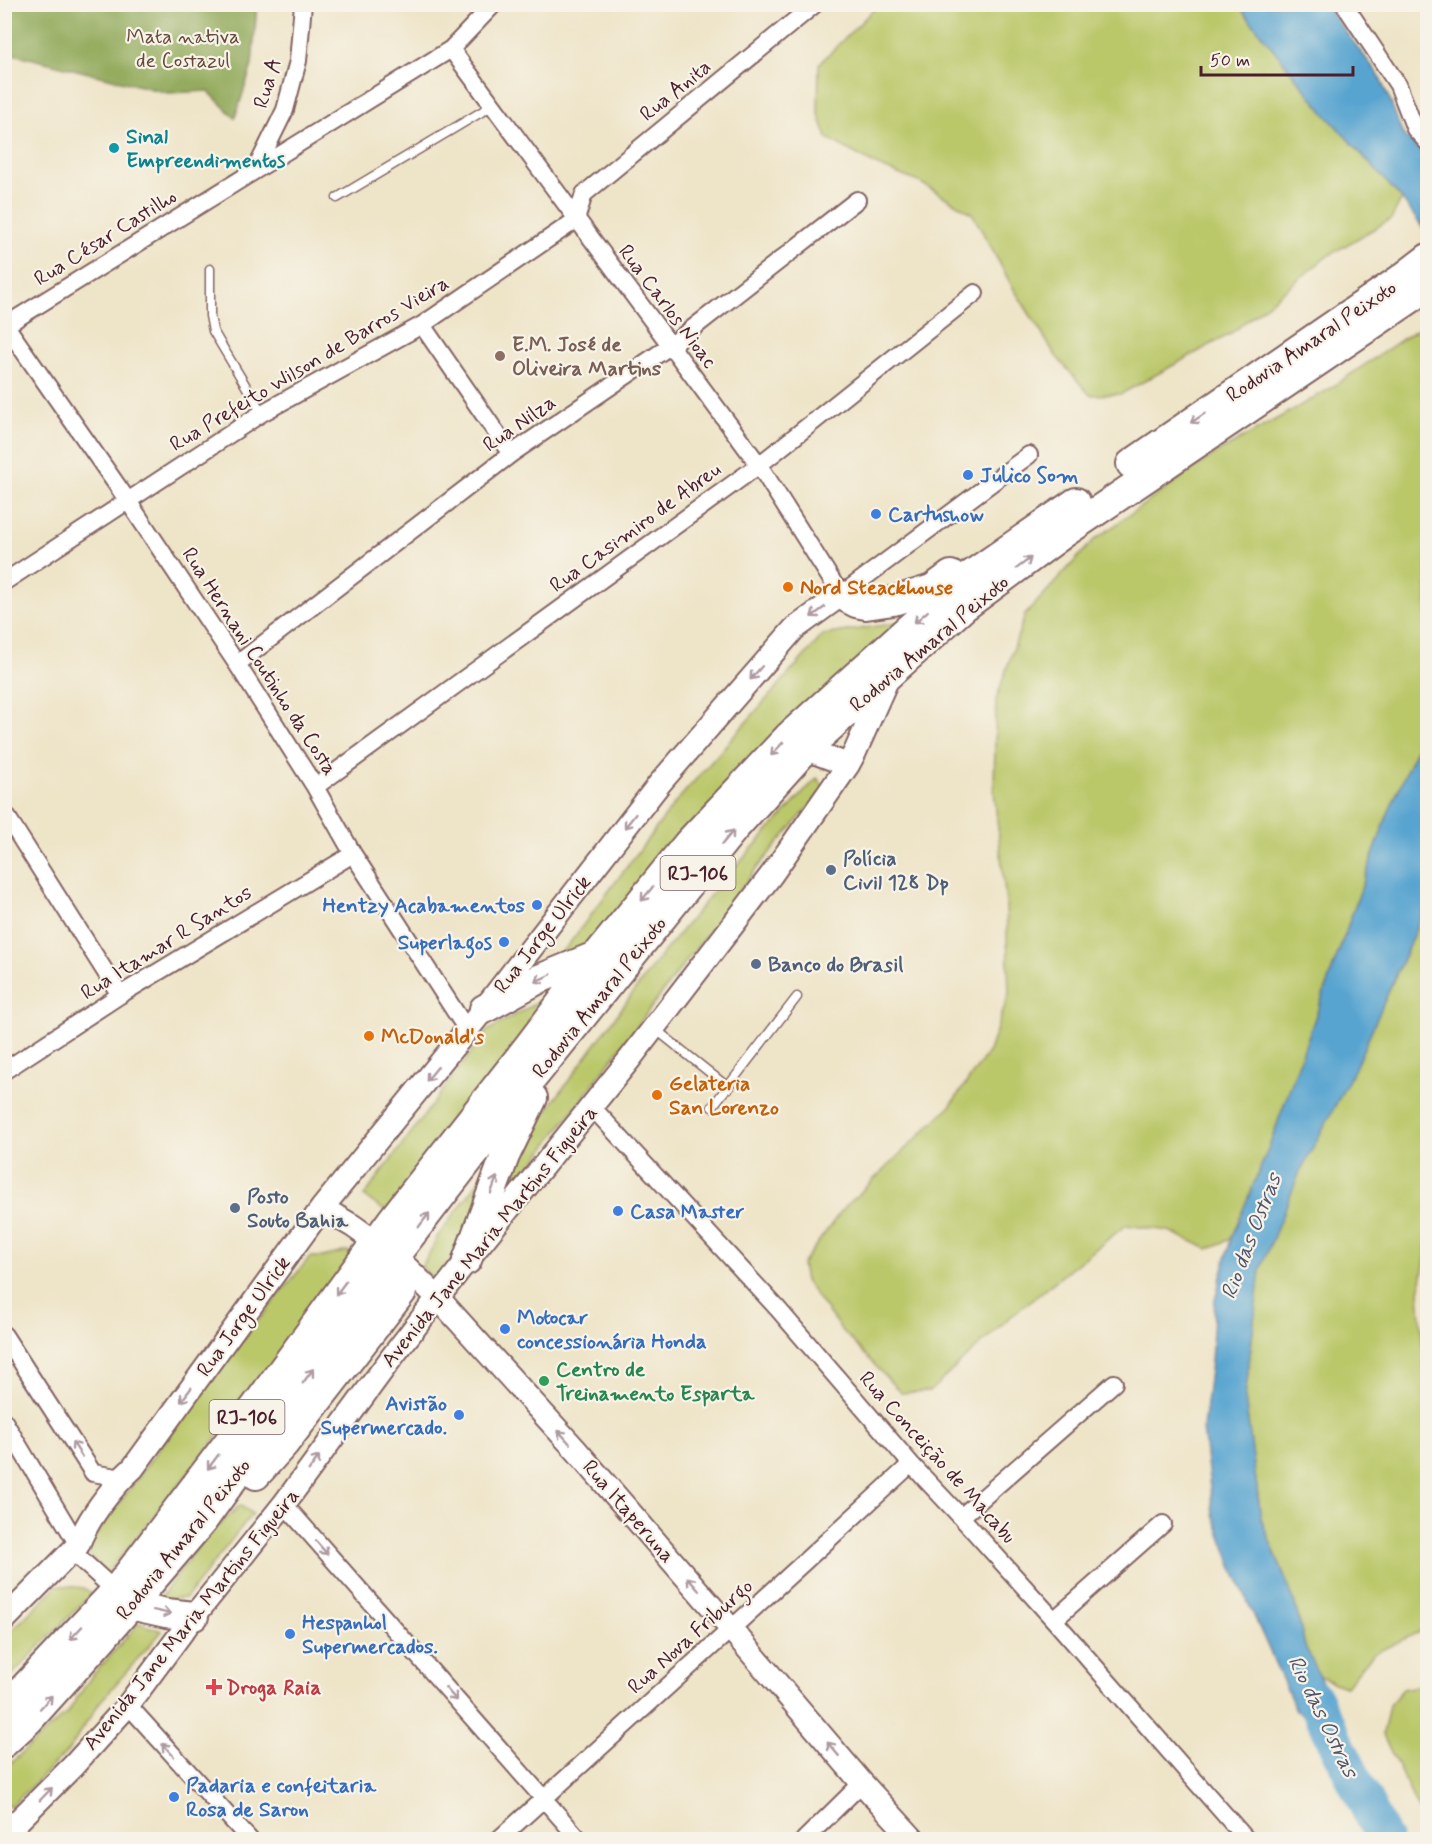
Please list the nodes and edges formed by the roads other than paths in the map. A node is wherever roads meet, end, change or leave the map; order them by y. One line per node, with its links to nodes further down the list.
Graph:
1 (303, 4): 8 (street, Rua A)
2 (494, 4): 5 (street, Rua César Castilho)
3 (815, 4): 11 (street, Rua Anita)
4 (1344, 4): 7 (street)
5 (451, 49): 6 (street, Rua Carlos Nioac); 8 (street, Rua César Castilho)
6 (494, 105): 9 (lane); 11 (street, Rua Carlos Nioac)
7 (1428, 142)
8 (256, 169): 16 (street, Rua César Castilho)
9 (337, 198)
10 (857, 200): 18 (street, Rua Nilza)
11 (576, 220): 17 (street, Rua Prefeito Wilson de Barros Vieira); 18 (street, Rua Carlos Nioac)
12 (1428, 258): 14 (highway, Rodovia Amaral Peixoto / RJ-106)
13 (210, 269): 19 (lane)
14 (1416, 286): 24 (highway, Rodovia Amaral Peixoto / RJ-106, one-way to 24); 28 (highway, Rodovia Amaral Peixoto / RJ-106, one-way to 14)
15 (975, 293): 22 (street, Rua Casimiro de Abreu)
16 (5, 324): 23 (street, Rua Hernani Coutinho da Costa)
17 (422, 325): 19 (street, Rua Prefeito Wilson de Barros Vieira); 20 (street)
18 (670, 346): 20 (street, Rua Nilza); 22 (street, Rua Carlos Nioac)
19 (262, 413): 23 (street, Rua Prefeito Wilson de Barros Vieira)
20 (511, 454): 27 (street, Rua Nilza)
21 (1029, 455): 26 (street, Rua Jorge Ulrick)
22 (759, 465): 26 (street, Rua Carlos Nioac); 31 (street, Rua Casimiro de Abreu)
23 (128, 501): 25 (street, Rua Prefeito Wilson de Barros Vieira); 27 (street, Rua Hernani Coutinho da Costa)
24 (1023, 537): 26 (highway); 34 (highway, Rodovia Amaral Peixoto / RJ-106, one-way to 34)
25 (4, 582)
26 (842, 595): 37 (main road, Rua Jorge Ulrick, one-way to 37)
27 (237, 664): 31 (street, Rua Hernani Coutinho da Costa)
28 (888, 676): 29 (highway, Rodovia Amaral Peixoto / RJ-106); 30 (main road, Avenida Jane Maria Martins Figueira)
29 (806, 749): 30 (main road); 39 (highway, Rodovia Amaral Peixoto / RJ-106, one-way to 29)
30 (848, 765): 38 (main road, Avenida Jane Maria Martins Figueira)
31 (315, 787): 33 (street, Rua Hernani Coutinho da Costa)
32 (4, 812): 35 (street)
33 (353, 854): 35 (street, Rua Itamar R Santos); 37 (street, Rua Hernani Coutinho da Costa)
34 (597, 955): 37 (highway, one-way to 37); 45 (highway, Rodovia Amaral Peixoto / RJ-106)
35 (120, 995): 40 (street, Rua Itamar R Santos)
36 (797, 997): 41 (lane)
37 (476, 1020): 44 (main road, Rua Jorge Ulrick, one-way to 44)
38 (654, 1028): 41 (lane); 42 (main road, Avenida Jane Maria Martins Figueira)
39 (568, 1034): 45 (highway, Rodovia Amaral Peixoto / RJ-106, one-way to 39); 46 (highway, one-way to 39)
40 (4, 1071)
41 (729, 1088): 43 (lane)
42 (592, 1107): 46 (main road, Avenida Jane Maria Martins Figueira); 51 (street, Rua Conceição de Macabu)
43 (712, 1107)
44 (322, 1208): 45 (main road, Rua Itaperuna); 52 (main road, Rua Jorge Ulrick, one-way to 52)
45 (386, 1249): 47 (main road, Rua Itaperuna); 57 (highway, Rodovia Amaral Peixoto / RJ-106, one-way to 57); 57 (highway, Rodovia Amaral Peixoto / RJ-106, one-way to 45)
46 (467, 1260): 47 (main road, Avenida Jane Maria Martins Figueira)
47 (438, 1298): 53 (main road, Avenida Jane Maria Martins Figueira, one-way to 47); 61 (main road, Rua Itaperuna, one-way to 47)
48 (4, 1335): 52 (street, one-way to 48)
49 (1114, 1383): 54 (street)
50 (4, 1421): 56 (street)
51 (911, 1464): 54 (street, Rua Conceição de Macabu); 61 (street, Rua Nova Friburgo)
52 (122, 1478): 56 (main road, Rua Jorge Ulrick)
53 (284, 1504): 58 (main road, Avenida Jane Maria Martins Figueira); 66 (street, one-way to 66)
54 (961, 1517): 60 (street, Rua Conceição de Macabu)
55 (1162, 1524): 60 (street)
56 (78, 1545): 57 (street); 59 (main road, Rua Jorge Ulrick)
57 (123, 1597): 58 (highway, one-way to 58); 63 (highway, Rodovia Amaral Peixoto / RJ-106, one-way to 63); 64 (highway, Rodovia Amaral Peixoto / RJ-106, one-way to 57)
58 (194, 1616): 62 (main road, Avenida Jane Maria Martins Figueira)
59 (4, 1620)
60 (1054, 1620): 73 (street, Rua Conceição de Macabu)
61 (731, 1629): 65 (main road, Rua Itaperuna, one-way to 61); 66 (street, Rua Nova Friburgo)
62 (128, 1705): 67 (main road, Avenida Jane Maria Martins Figueira, one-way to 62); 68 (street, one-way to 62)
63 (4, 1709)
64 (4, 1743)
65 (862, 1783): 71 (street); 72 (main road, Rua Itaperuna)
66 (543, 1798): 69 (street, Rua Nova Friburgo); 70 (street)
67 (4, 1835)
68 (250, 1839)
69 (498, 1839)
70 (580, 1839)
71 (804, 1839)
72 (914, 1839)
73 (1247, 1839)

